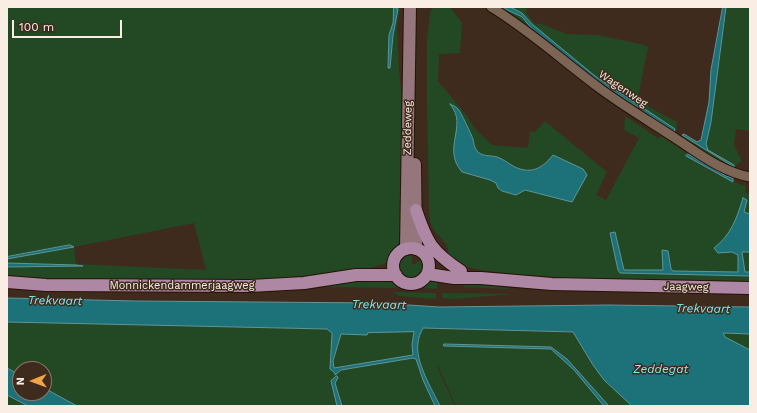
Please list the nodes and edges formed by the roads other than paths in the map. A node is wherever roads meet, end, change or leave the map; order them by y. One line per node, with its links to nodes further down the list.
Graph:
1 (410, 7): 6 (main road, Zeddeweg)
2 (416, 7): 5 (main road, Zeddeweg)
3 (490, 7): 4 (street, Wagenweg)
4 (750, 177)
5 (416, 210): 6 (main road, Zeddeweg); 9 (main road)
6 (411, 249): 7 (main road); 8 (main road)
7 (395, 269): 8 (main road); 11 (main road, Monnickendammerjaagweg)
8 (428, 269): 9 (main road); 10 (main road)
9 (461, 270): 10 (main road)
10 (481, 278): 12 (main road, Jaagweg)
11 (7, 282)
12 (750, 288)

